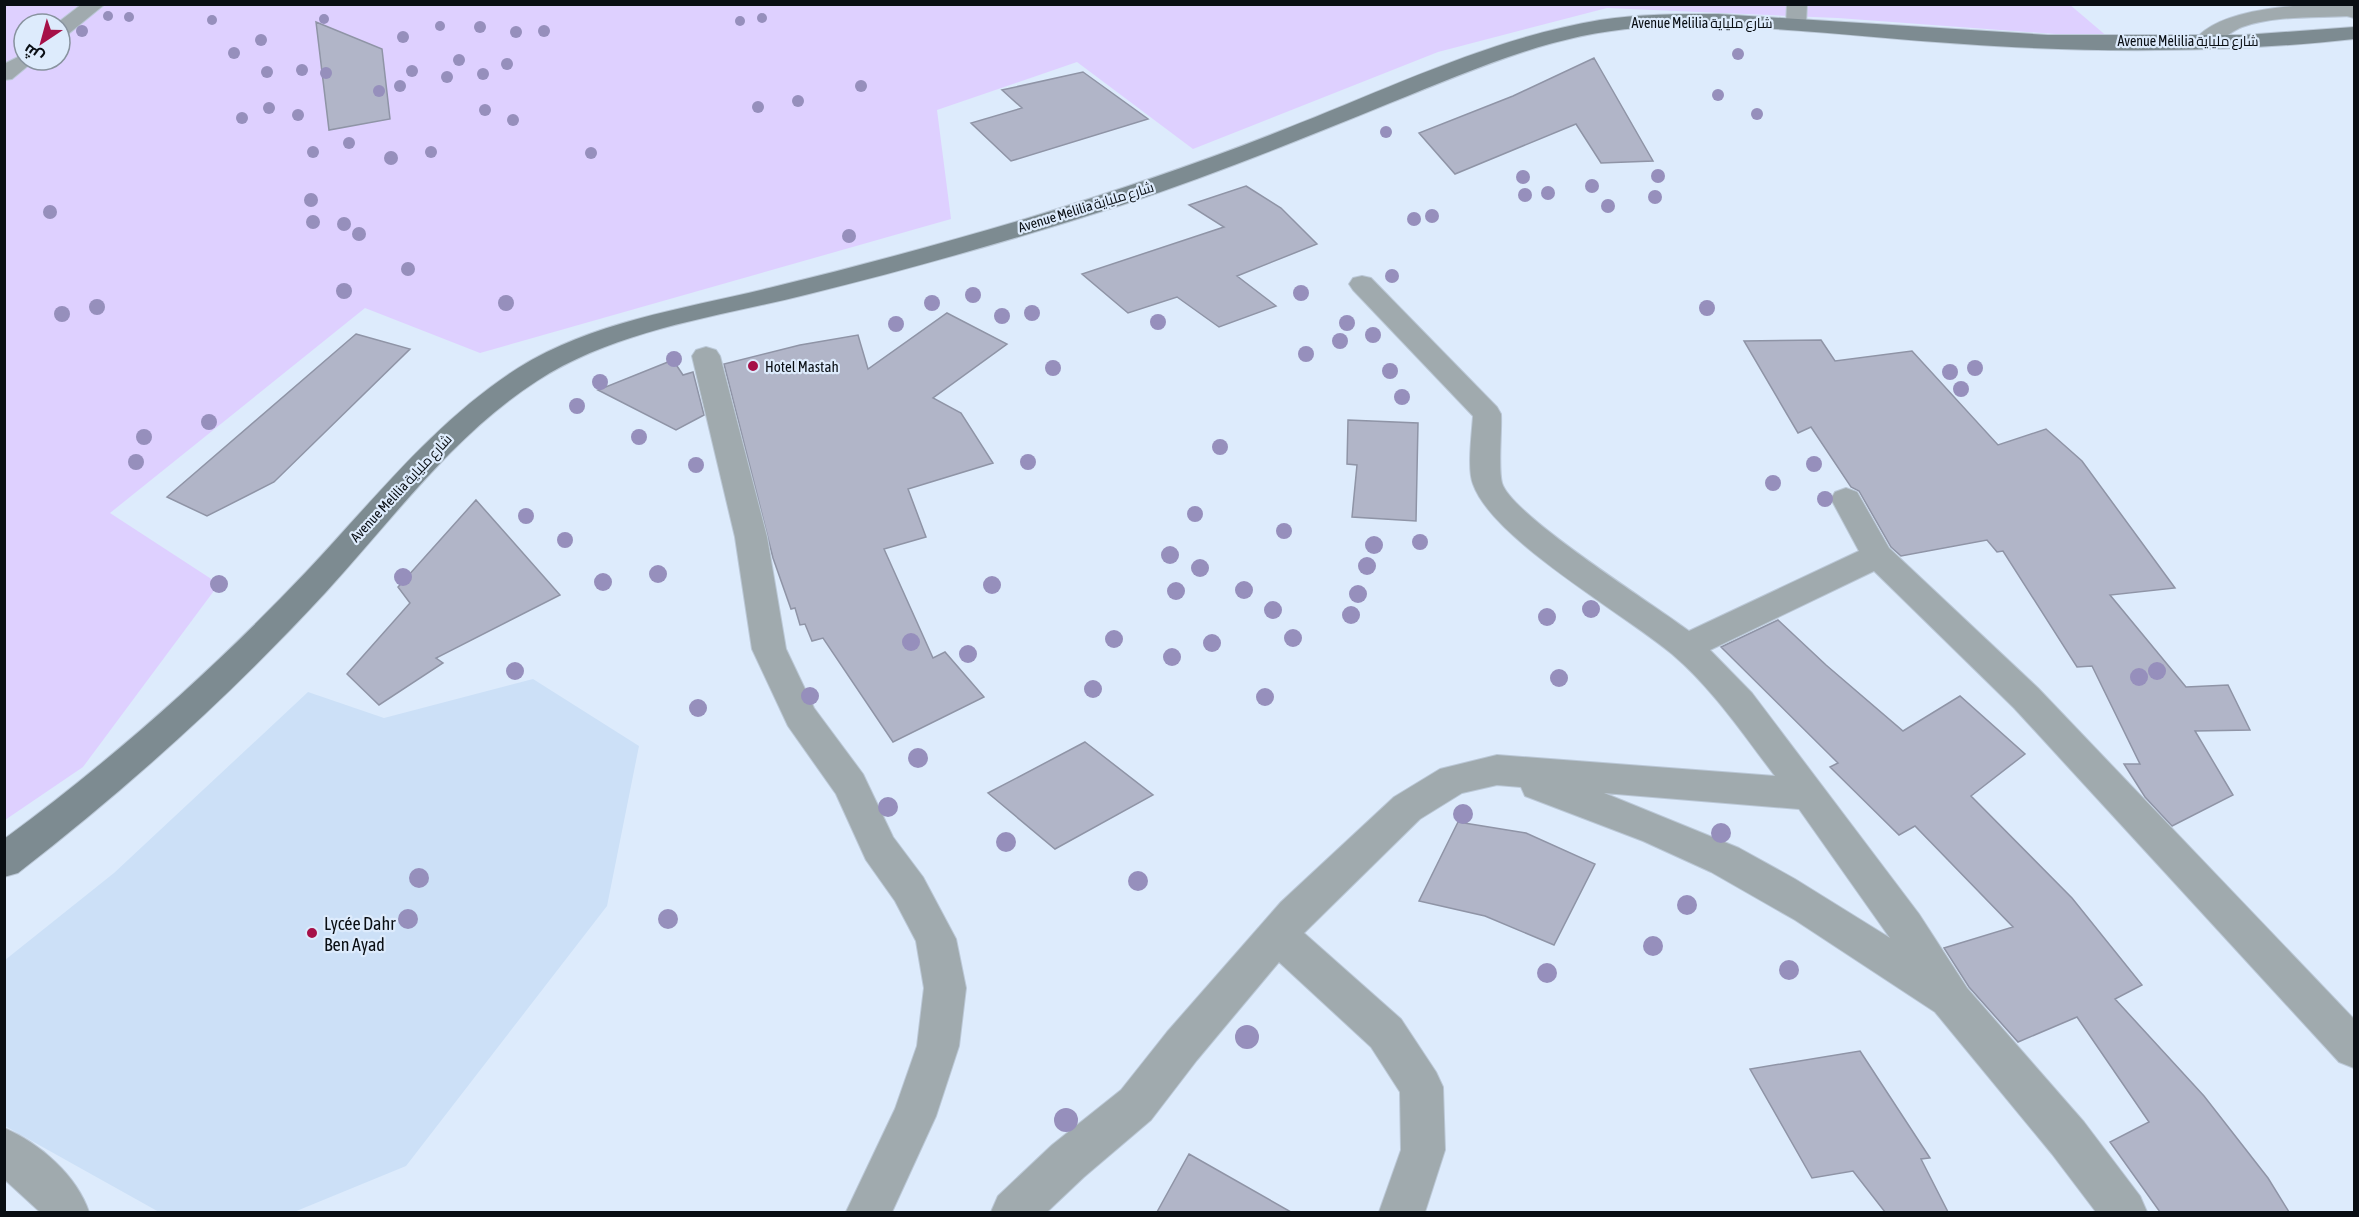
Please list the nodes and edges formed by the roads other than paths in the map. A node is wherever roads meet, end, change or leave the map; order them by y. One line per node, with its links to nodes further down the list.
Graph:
1 (95, 4): 4 (street)
2 (2349, 9): 6 (lane)
3 (1797, 14): 6 (street, Avenue Melilia شارع ملياية); 14 (street, Avenue Melilia شارع ملياية)
4 (72, 22)
5 (2355, 33): 6 (street, Avenue Melilia شارع ملياية)
6 (2193, 42)
7 (1362, 284): 11 (street)
8 (706, 356): 20 (street)
9 (1846, 500): 10 (street)
10 (1878, 556): 11 (street); 17 (street)
11 (1686, 647): 13 (street)
12 (1497, 770): 13 (street); 15 (street); 16 (street)
13 (1809, 794): 16 (street)
14 (4, 861)
15 (1278, 935): 21 (street); 22 (street)
16 (1952, 1002): 23 (street)
17 (2355, 1048)
18 (4, 1150): 19 (street)
19 (66, 1212)
20 (869, 1212)
21 (1014, 1212)
22 (1402, 1212)
23 (2124, 1212)

